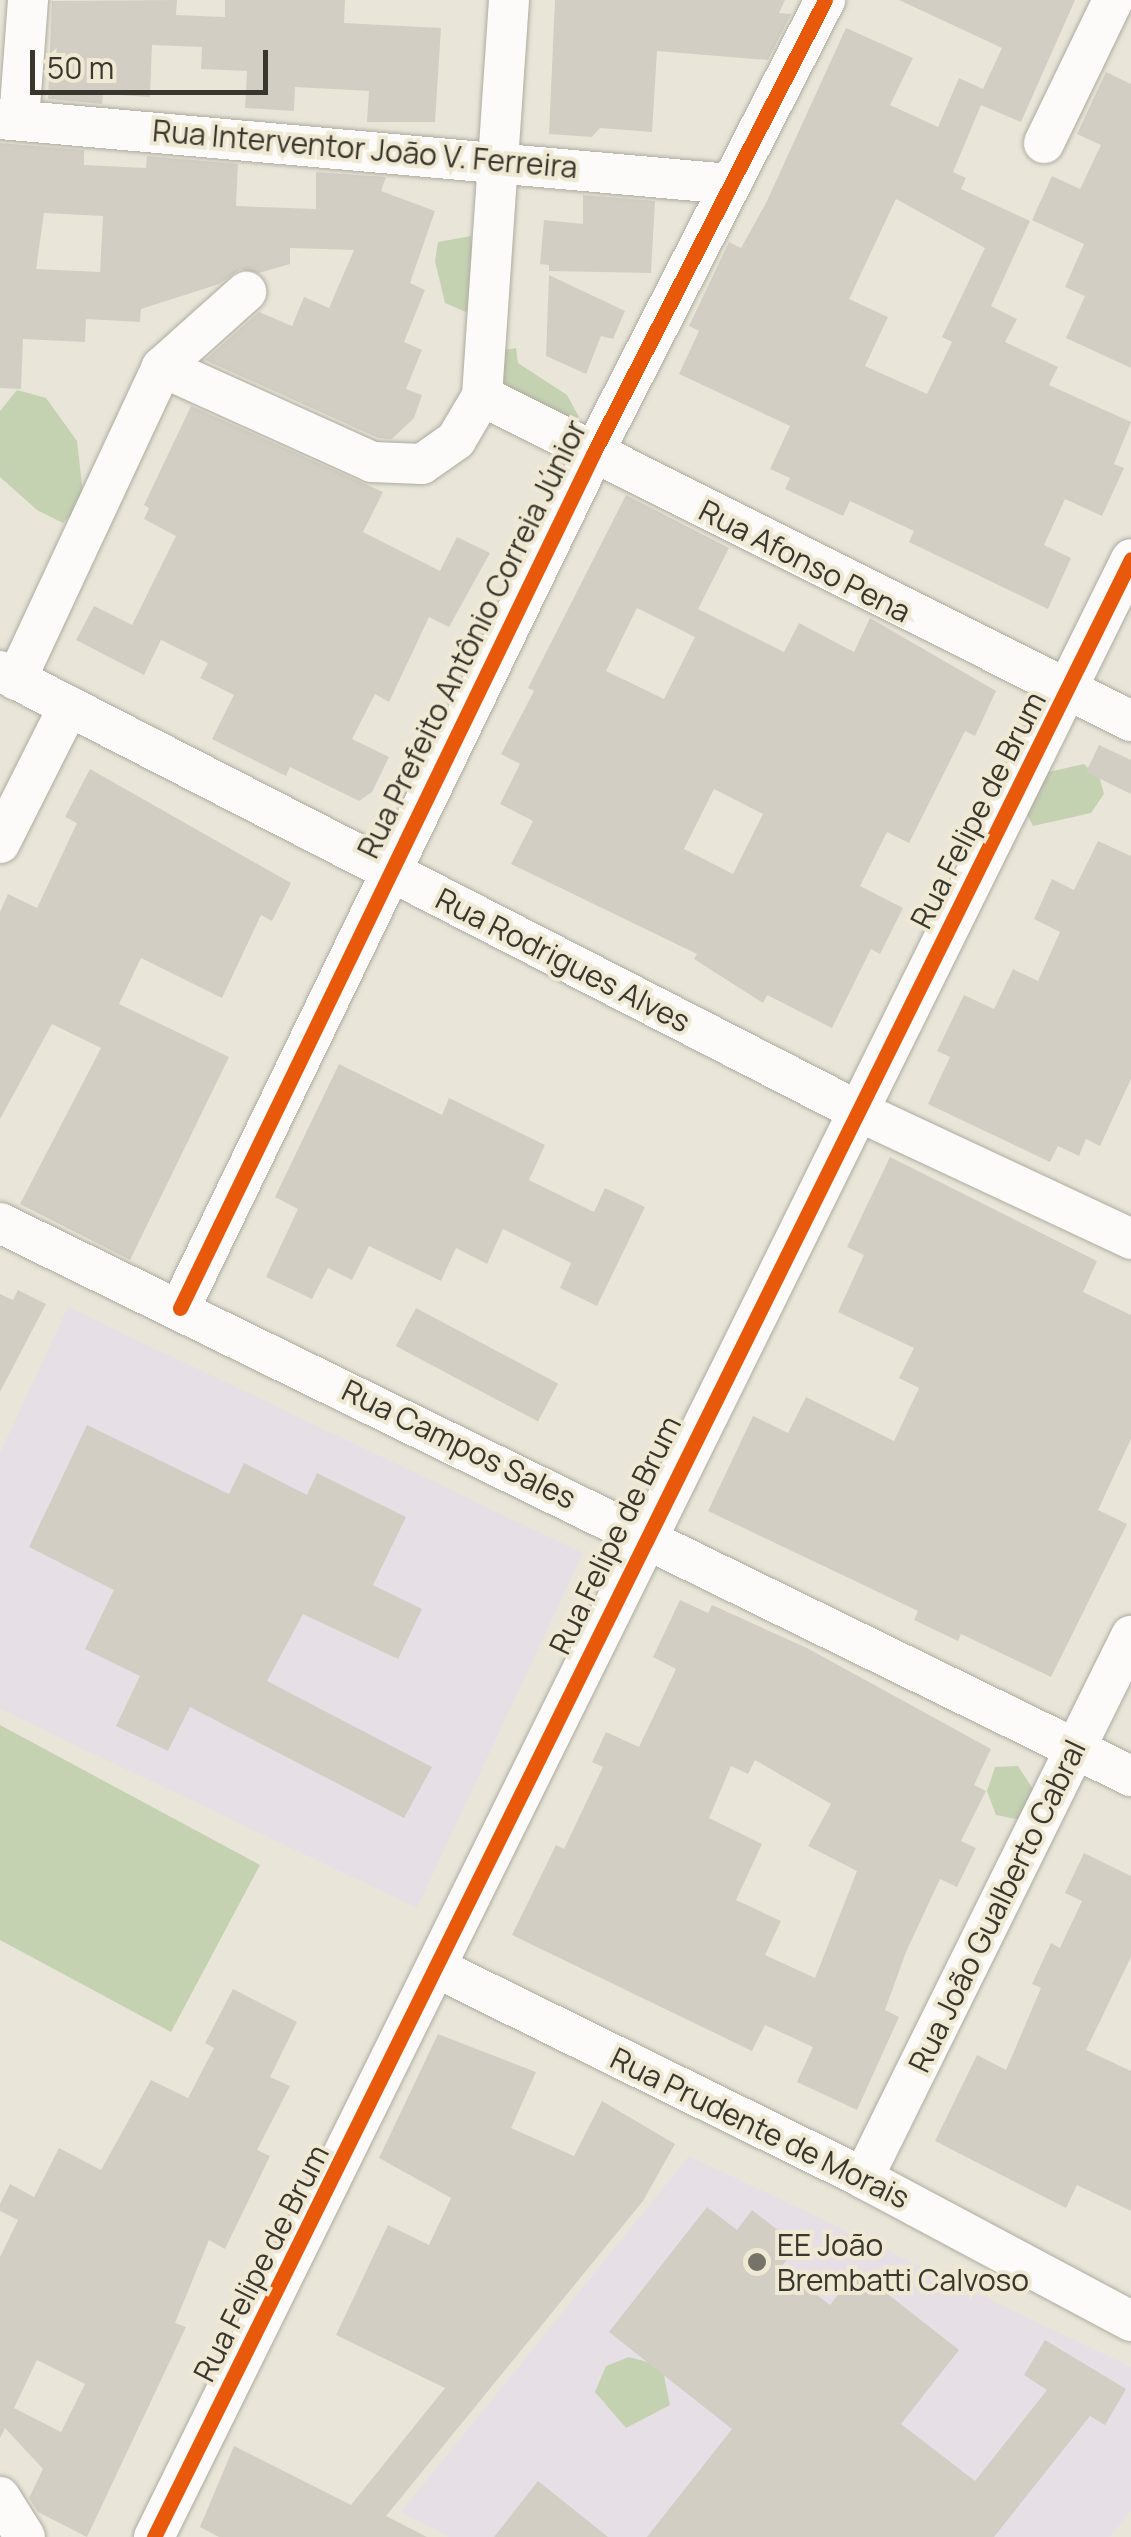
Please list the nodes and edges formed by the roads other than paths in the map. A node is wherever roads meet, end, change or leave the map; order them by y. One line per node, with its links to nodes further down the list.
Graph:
1 (28, 0): 5 (street)
2 (509, 0): 7 (street)
3 (825, 0): 8 (street, Rua Prefeito Antônio Correia Júnior)
4 (1115, 23): 6 (street)
5 (10, 119): 7 (street, Rua Interventor João V. Ferreira)
6 (1044, 142)
7 (498, 159): 8 (street, Rua Interventor João V. Ferreira); 11 (street)
8 (730, 184): 12 (street, Rua Prefeito Antônio Correia Júnior)
9 (246, 292): 10 (street)
10 (162, 367): 11 (street); 14 (street)
11 (482, 396): 12 (street, Rua Afonso Pena)
12 (593, 454): 15 (street, Rua Afonso Pena); 19 (street, Rua Prefeito Antônio Correia Júnior)
13 (1131, 559): 15 (street, Rua Felipe de Brum)
14 (8, 676): 16 (street, Rua Rodrigues Alves)
15 (1068, 693): 17 (street, Rua Afonso Pena); 20 (street, Rua Felipe de Brum)
16 (69, 706): 18 (street); 19 (street, Rua Rodrigues Alves)
17 (1131, 721)
18 (0, 843)
19 (390, 870): 20 (street, Rua Rodrigues Alves); 23 (street, Rua Prefeito Antônio Correia Júnior)
20 (856, 1110): 22 (street, Rua Rodrigues Alves); 24 (street, Rua Felipe de Brum)
21 (0, 1223): 23 (street, Rua Campos Sales)
22 (1131, 1238)
23 (180, 1308): 24 (street, Rua Campos Sales)
24 (645, 1534): 26 (street, Rua Campos Sales); 28 (street, Rua Felipe de Brum)
25 (1131, 1636): 26 (street, Rua João Gualberto Cabral)
26 (1075, 1748): 27 (street, Rua Campos Sales); 29 (street, Rua João Gualberto Cabral)
27 (1131, 1776)
28 (438, 1970): 29 (street, Rua Prudente de Morais); 33 (street, Rua Felipe de Brum)
29 (864, 2178): 30 (street, Rua Prudente de Morais)
30 (1131, 2321)
31 (0, 2497): 32 (street)
32 (24, 2537)
33 (154, 2537)

